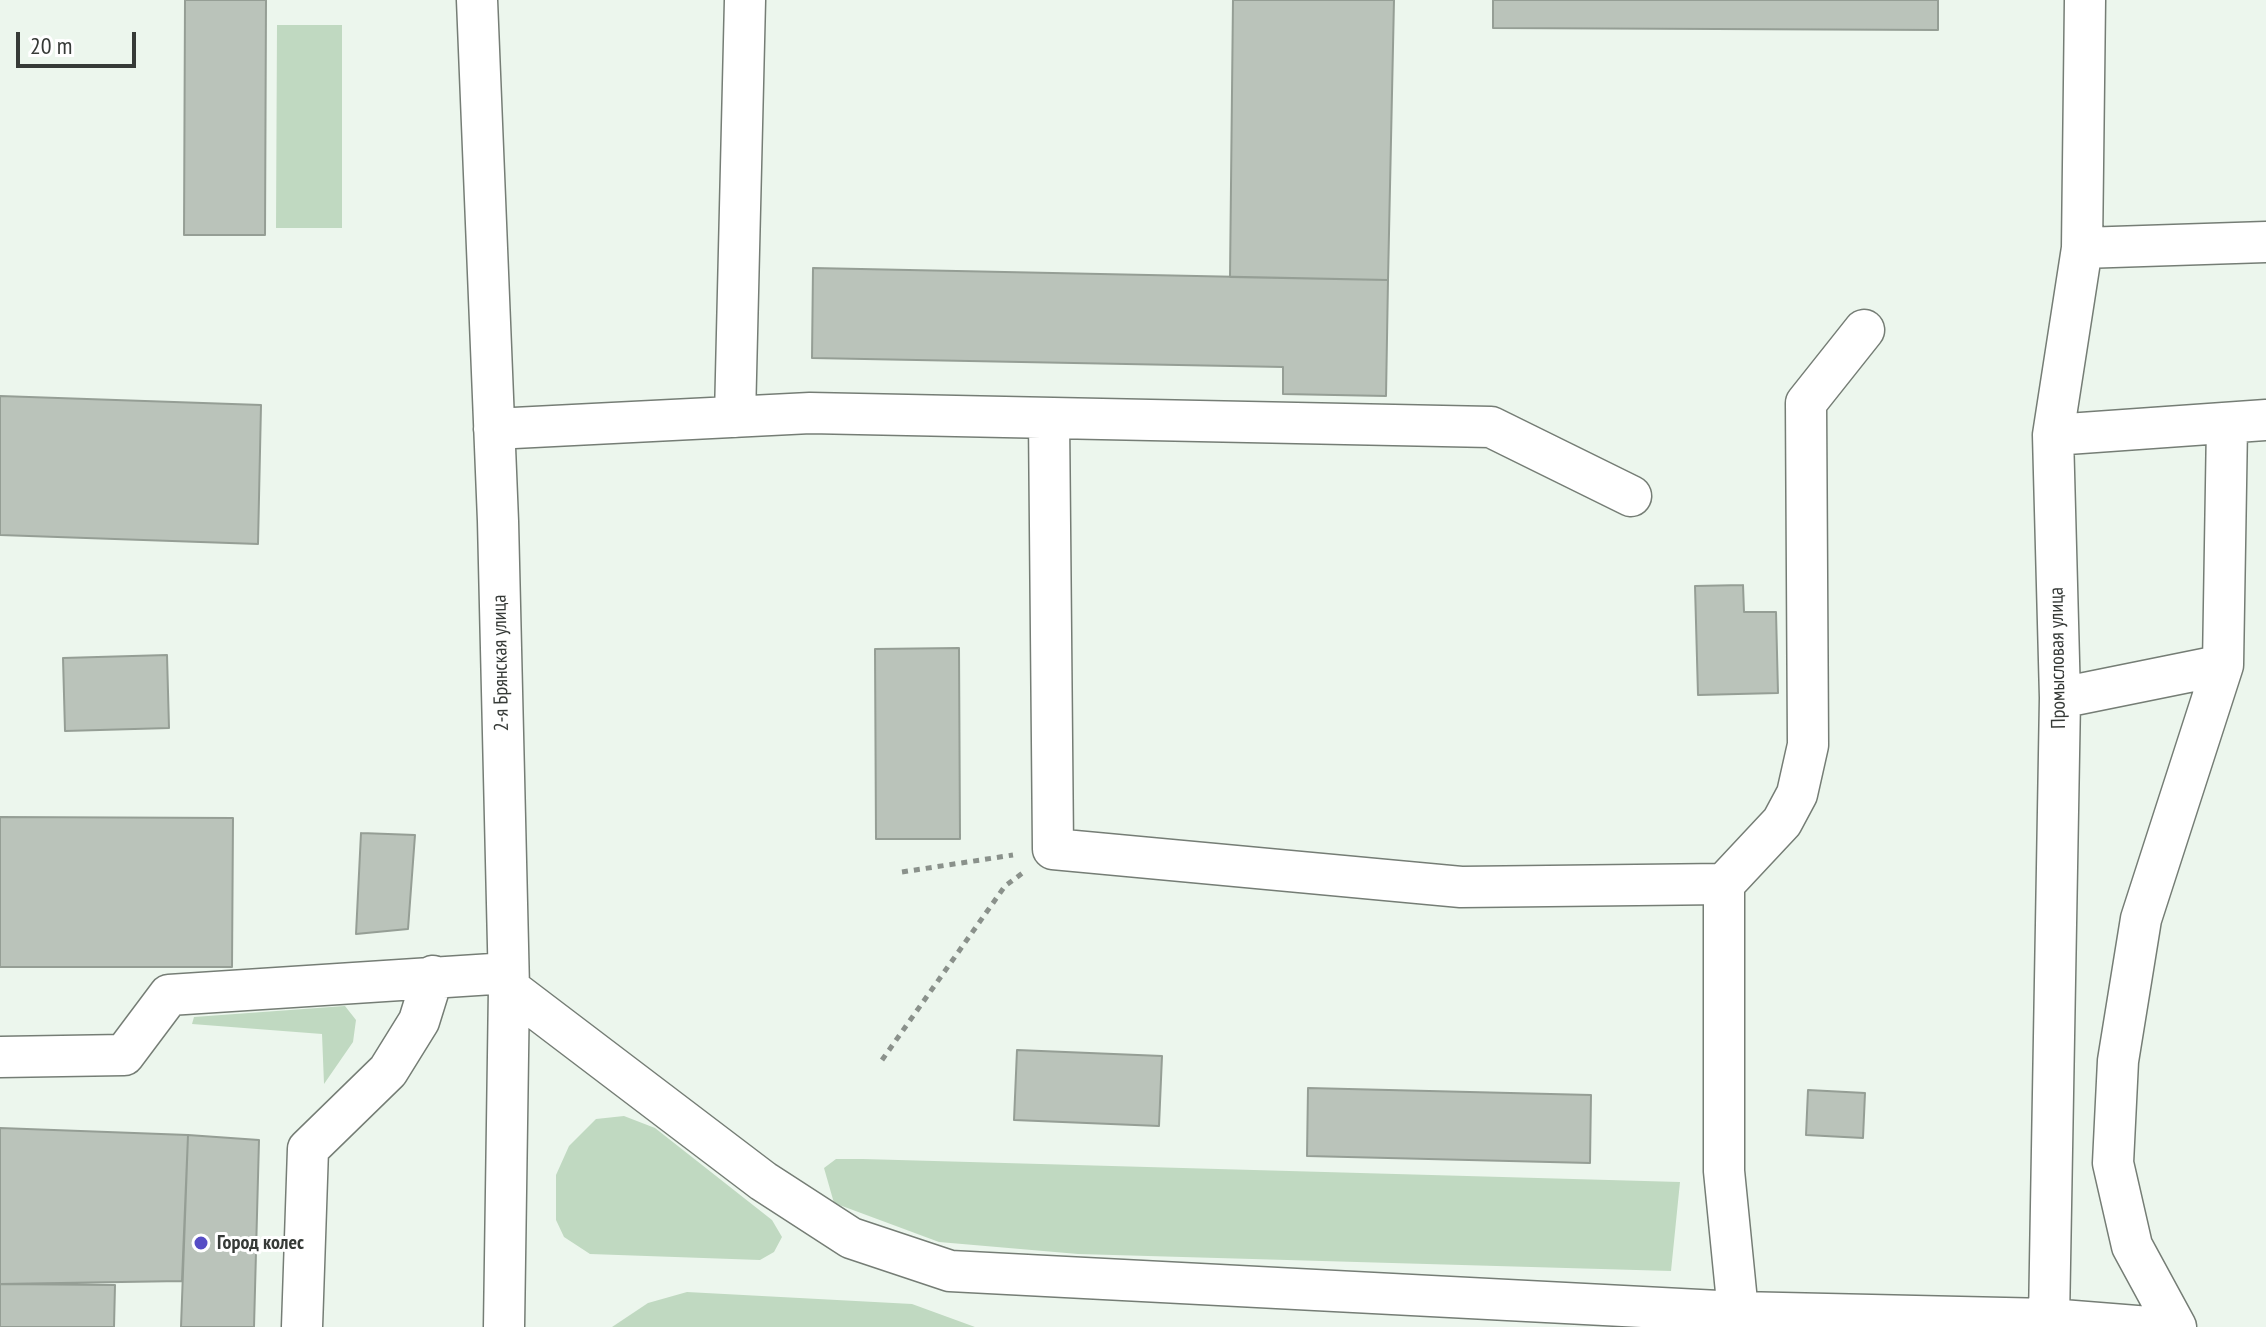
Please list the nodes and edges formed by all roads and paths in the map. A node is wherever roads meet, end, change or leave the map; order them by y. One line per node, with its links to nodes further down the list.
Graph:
1 (477, 0): 11 (street, 2-я Брянская улица)
2 (745, 0): 7 (street)
3 (2085, 0): 5 (street, Промысловая улица)
4 (2266, 242): 5 (street)
5 (2082, 248): 12 (street, Промысловая улица)
6 (1864, 330): 18 (street)
7 (735, 417): 8 (street); 11 (street)
8 (1049, 418): 13 (street); 16 (street)
9 (2266, 420): 10 (street)
10 (2227, 425): 12 (street); 14 (street)
11 (494, 429): 20 (street, 2-я Брянская улица)
12 (2053, 435): 15 (street, Промысловая улица)
13 (1631, 496)
14 (2223, 665): 15 (street); 28 (street)
15 (2060, 698): 24 (street, Промысловая улица)
16 (1053, 849): 17 (path); 18 (street); 22 (path)
17 (902, 872)
18 (1724, 884): 23 (street)
19 (433, 976): 20 (street); 21 (street); 25 (street)
20 (509, 980): 23 (street); 26 (street, 2-я Брянская улица)
21 (0, 1057)
22 (882, 1060)
23 (1738, 1312): 24 (street)
24 (2049, 1319): 27 (street)
25 (302, 1327)
26 (504, 1327)
27 (2149, 1327)
28 (2176, 1327)

